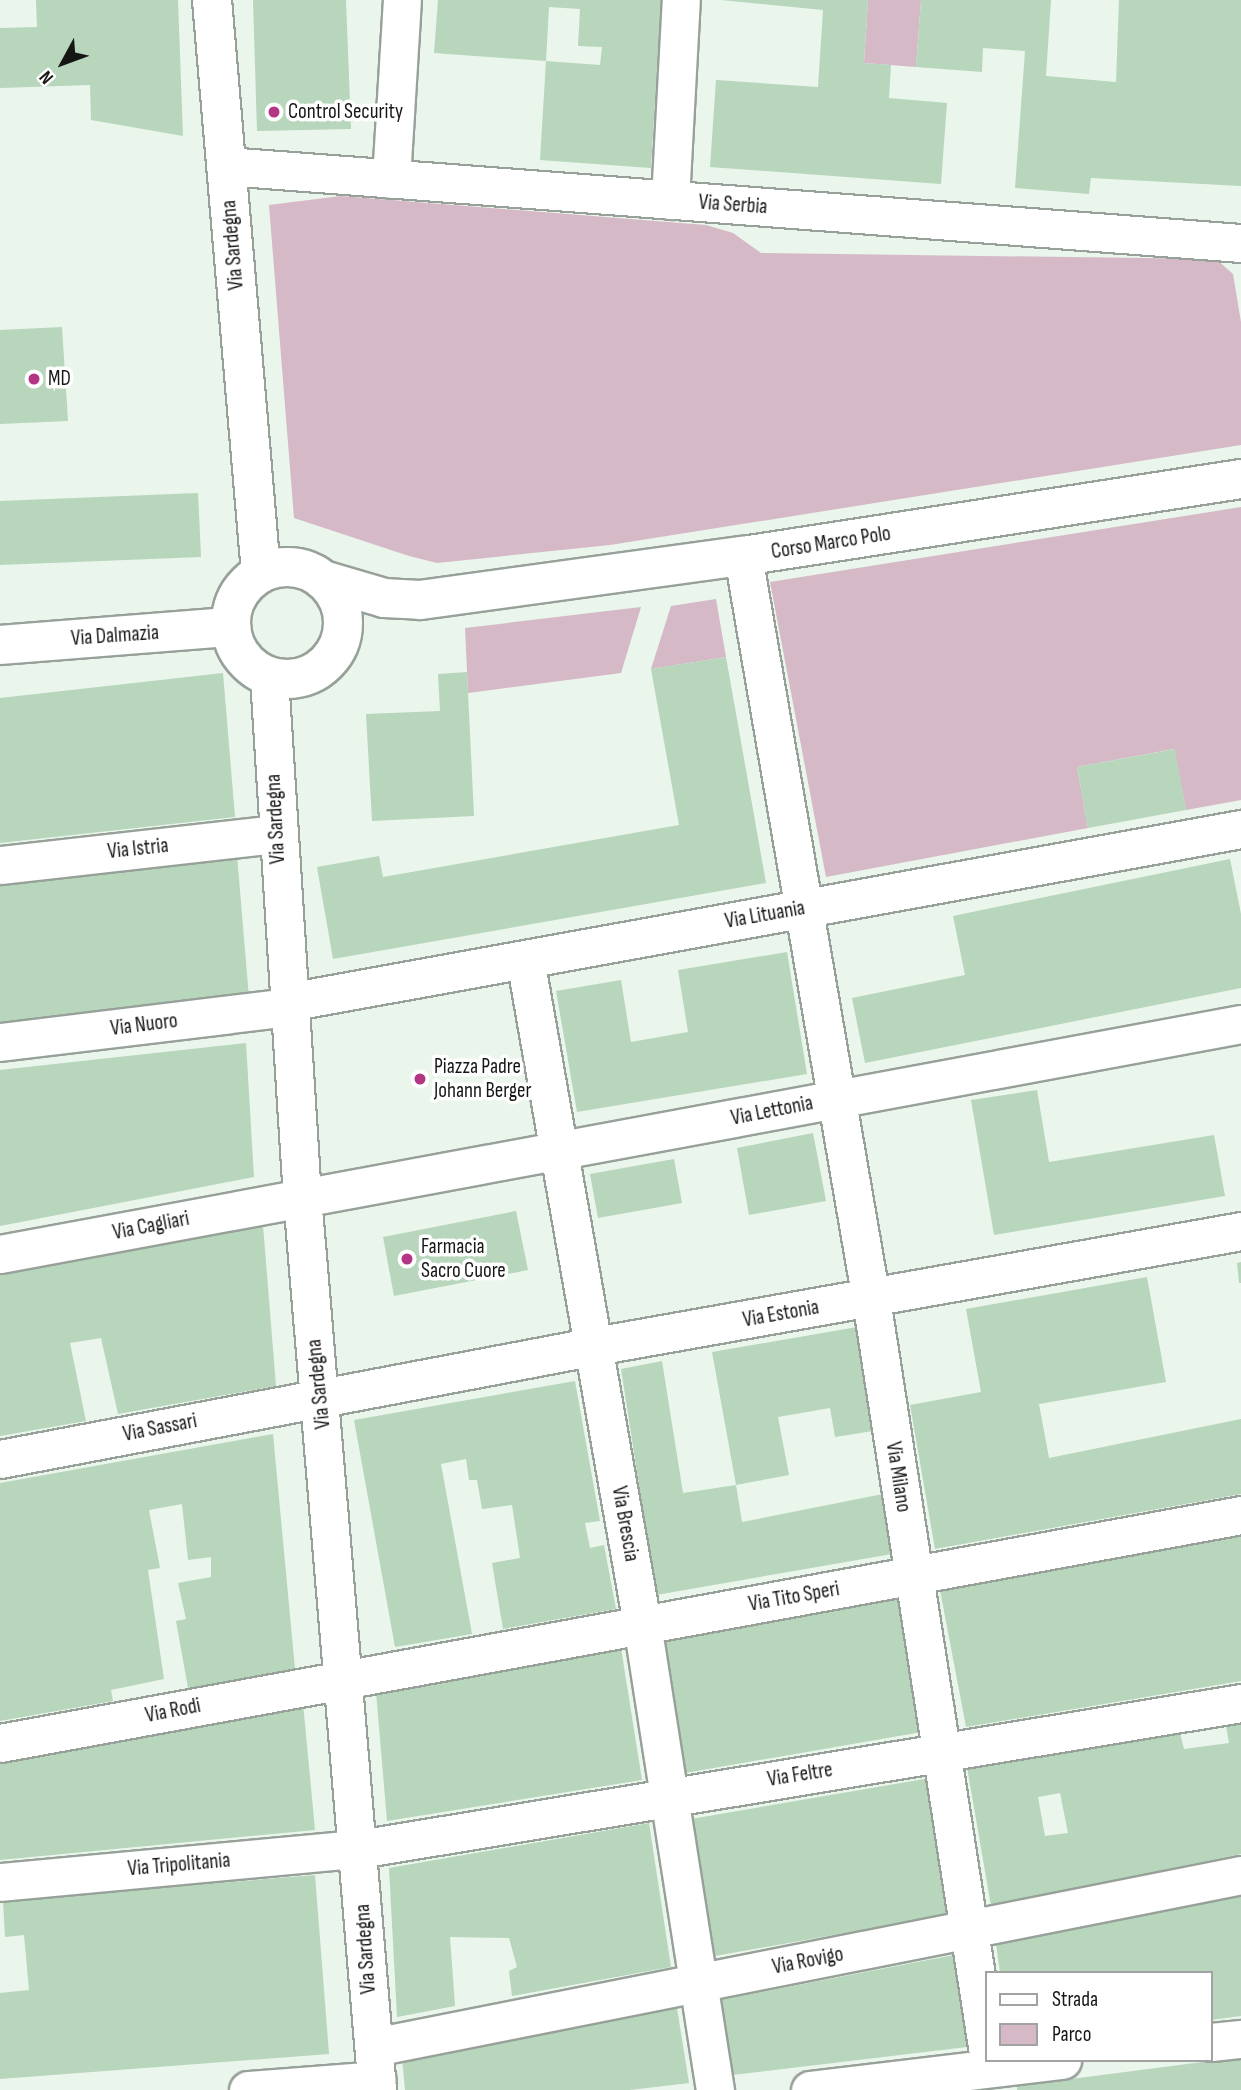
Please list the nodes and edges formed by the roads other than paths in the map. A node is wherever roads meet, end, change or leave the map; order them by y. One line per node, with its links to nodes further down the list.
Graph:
1 (212, 0): 4 (street, Via Sardegna)
2 (402, 0): 5 (street)
3 (681, 0): 6 (street)
4 (226, 166): 5 (street, Via Serbia); 10 (street, Via Sardegna)
5 (391, 179): 6 (street, Via Serbia)
6 (670, 200): 7 (street, Via Serbia)
7 (1241, 243)
8 (1241, 479): 9 (street, Corso Marco Polo)
9 (743, 556): 12 (street, Corso Marco Polo); 20 (street, Via Milano)
10 (261, 573): 11 (street); 13 (street)
11 (323, 580): 12 (street); 15 (street)
12 (420, 600): 15 (street)
13 (230, 627): 14 (street, Via Dalmazia); 16 (street)
14 (0, 645)
15 (330, 660): 16 (street)
16 (270, 677): 18 (street, Via Sardegna)
17 (1241, 829): 20 (street, Via Lituania)
18 (276, 834): 19 (street, Via Istria); 22 (street, Via Sardegna)
19 (0, 865)
20 (804, 908): 21 (street, Via Lituania); 25 (street, Via Milano)
21 (525, 959): 22 (street, Via Lituania); 26 (street, Via Brescia)
22 (288, 1004): 24 (street, Via Nuoro); 27 (street, Via Sardegna)
23 (1241, 1024): 25 (street, Via Lettonia)
24 (0, 1042)
25 (837, 1099): 26 (street, Via Lettonia); 30 (street, Via Milano)
26 (560, 1151): 27 (street, Via Lettonia); 31 (street, Via Brescia)
27 (302, 1197): 29 (street, Via Cagliari); 32 (street, Via Sardegna)
28 (1241, 1231): 30 (street, Via Estonia)
29 (0, 1254)
30 (871, 1299): 31 (street, Via Estonia); 35 (street, Via Milano)
31 (595, 1346): 32 (street, Via Estonia); 36 (street, Via Brescia)
32 (320, 1397): 33 (street, Via Sassari); 37 (street, Via Sardegna)
33 (0, 1459)
34 (1241, 1515): 35 (street, Via Tito Speri)
35 (913, 1575): 36 (street, Via Tito Speri); 40 (street, Via Milano)
36 (642, 1624): 37 (street, Via Tito Speri); 41 (street, Via Brescia)
37 (346, 1679): 39 (street, Via Rodi); 42 (street, Via Sardegna)
38 (1241, 1703): 40 (street, Via Feltre)
39 (0, 1743)
40 (941, 1753): 41 (street, Via Feltre); 45 (street, Via Milano)
41 (668, 1796): 42 (street, Via Feltre); 46 (street, Via Brescia)
42 (359, 1849): 44 (street, Via Tripolitania); 52 (street, Via Sardegna)
43 (1241, 1875): 45 (street, Via Rovigo)
44 (0, 1882)
45 (968, 1929): 46 (street, Via Rovigo); 48 (street, Via Milano)
46 (698, 1983): 52 (street, Via Rovigo); 54 (street, Via Brescia)
47 (1241, 2039): 49 (street)
48 (986, 2041)
49 (1213, 2042)
50 (1038, 2062): 51 (street)
51 (990, 2066): 55 (street)
52 (376, 2072): 53 (street, Via Rovigo)
53 (248, 2090)
54 (715, 2090)
55 (810, 2090)

